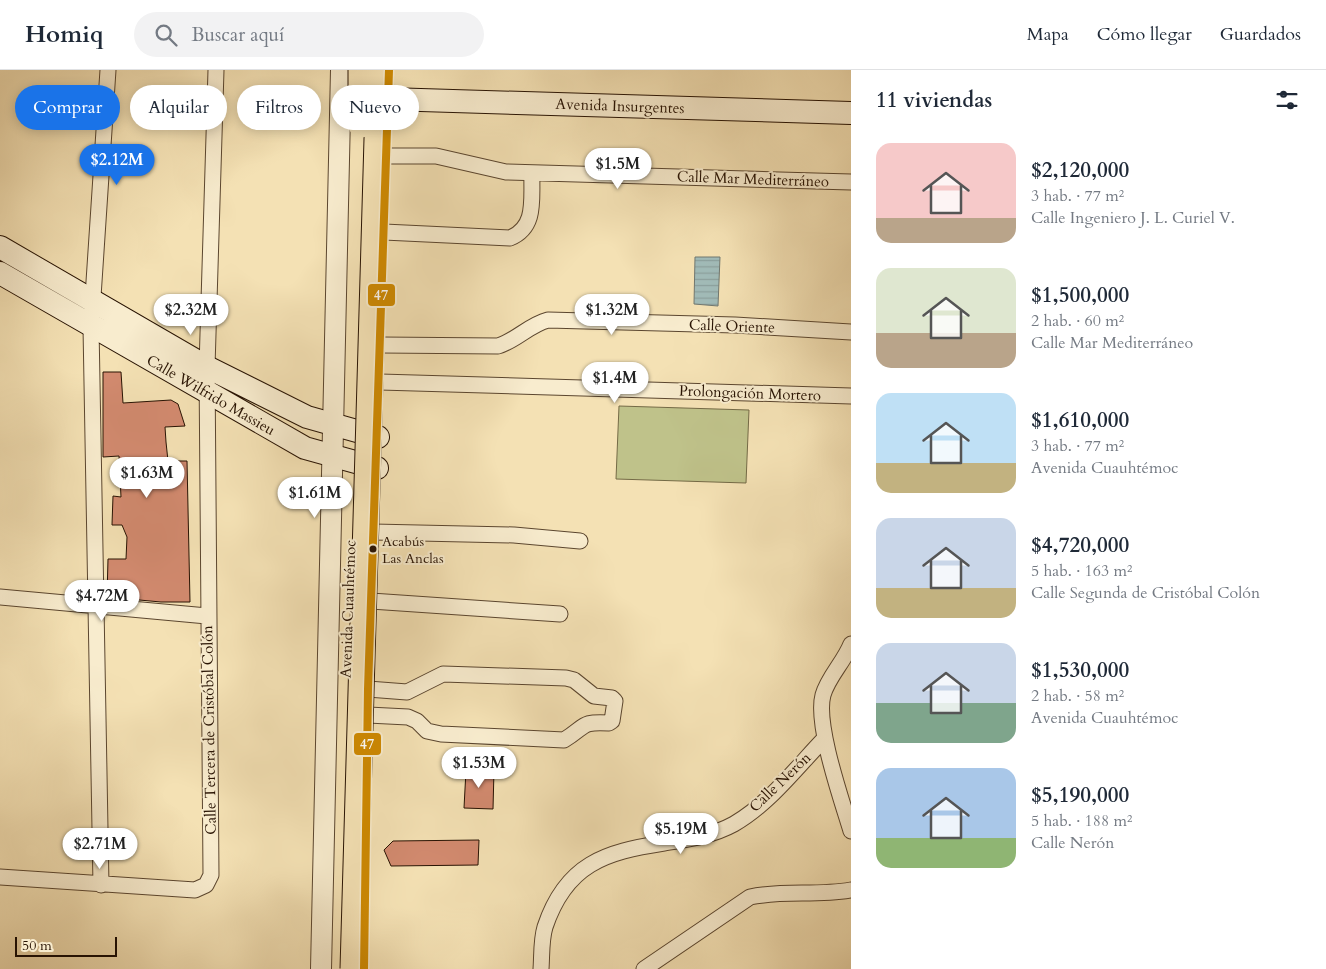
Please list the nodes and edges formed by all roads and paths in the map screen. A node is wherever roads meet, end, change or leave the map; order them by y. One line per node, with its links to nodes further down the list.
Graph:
1 (108, 70): 17 (street)
2 (216, 70): 21 (street, Calle Tercera de Cristóbal Colón)
3 (341, 70): 25 (street)
4 (361, 70): 45 (main road, Avenida Cuauhtémoc, bridge)
5 (379, 70): 46 (main road, Avenida Cuauhtémoc, bridge)
6 (389, 70): 7 (street)
7 (388, 85)
8 (419, 100): 9 (main road, Avenida Insurgentes)
9 (851, 113)
10 (387, 130): 11 (street)
11 (387, 156): 12 (street, Calle Mar Mediterráneo); 14 (street)
12 (532, 173): 13 (street, Calle Mar Mediterráneo); 14 (street)
13 (851, 182)
14 (384, 232): 20 (street)
15 (0, 247): 17 (main road, Calle Wilfrido Massieu)
16 (0, 273): 18 (main road, Calle Wilfrido Massieu)
17 (94, 300): 18 (street); 21 (main road, Calle Wilfrido Massieu)
18 (91, 327): 23 (main road, Calle Wilfrido Massieu); 33 (street)
19 (851, 332): 20 (street, Calle Oriente)
20 (381, 344): 22 (street)
21 (206, 367): 23 (street, Calle Tercera de Cristóbal Colón); 25 (main road, Calle Wilfrido Massieu)
22 (380, 382): 24 (street, Prolongación Mortero); 26 (street)
23 (207, 392): 27 (main road, Calle Wilfrido Massieu); 35 (street, Calle Tercera de Cristóbal Colón)
24 (851, 396)
25 (334, 426): 26 (main road, Calle Wilfrido Massieu); 27 (street)
26 (378, 437): 28 (street)
27 (334, 458): 28 (main road, Calle Wilfrido Massieu); 44 (street)
28 (377, 468): 29 (street)
29 (373, 532): 30 (street); 32 (street)
30 (580, 541)
31 (0, 597): 33 (street)
32 (371, 600): 34 (street); 37 (street)
33 (98, 606): 35 (street); 42 (street)
34 (560, 614)
35 (207, 616): 42 (street, Calle Tercera de Cristóbal Colón)
36 (851, 644): 39 (street, Calle Nerón)
37 (368, 689): 38 (street); 38 (street)
38 (368, 715): 47 (street)
39 (825, 738): 40 (street, Calle Nerón); 48 (street, Calle Nerón)
40 (851, 831)
41 (0, 877): 42 (street, Calle Tercera de Cristóbal Colón)
42 (101, 885)
43 (851, 890): 49 (street)
44 (321, 969)
45 (339, 969)
46 (353, 969)
47 (364, 969)
48 (541, 969)
49 (644, 969)

